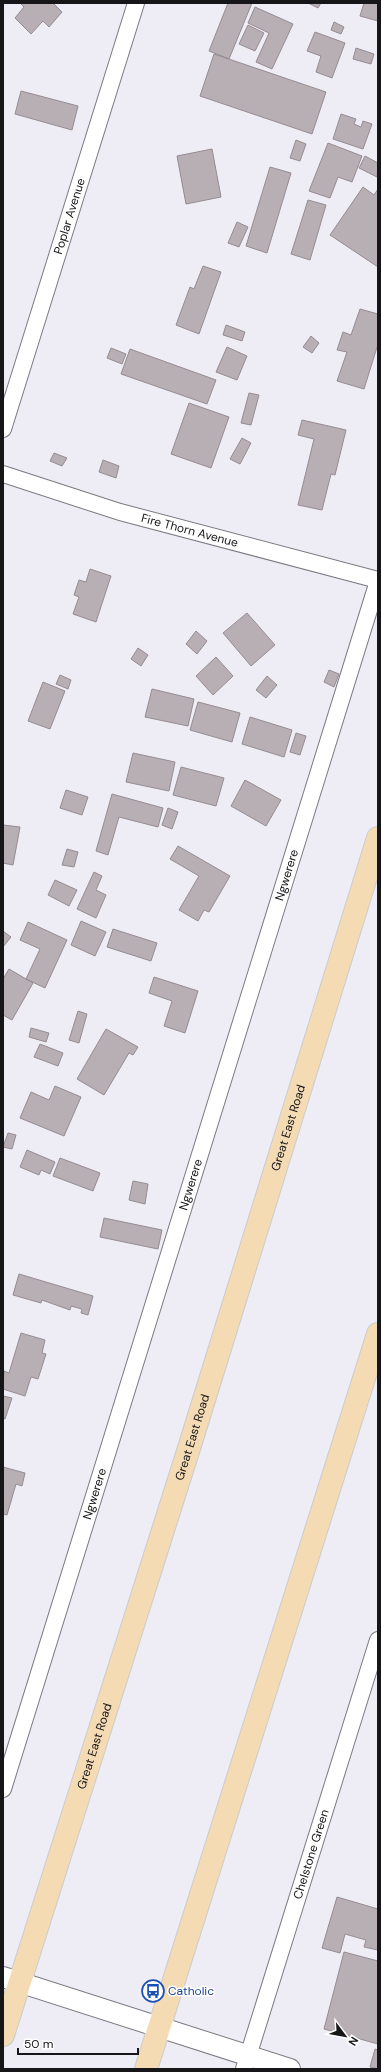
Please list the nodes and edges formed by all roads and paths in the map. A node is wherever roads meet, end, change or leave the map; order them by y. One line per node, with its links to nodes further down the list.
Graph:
1 (136, 3): 2 (street, Poplar Avenue)
2 (3, 429)
3 (3, 474): 4 (street, Fire Thorn Avenue)
4 (378, 581): 8 (street, Ngwerere)
5 (378, 838): 9 (main road, Great East Road)
6 (378, 1334): 10 (main road)
7 (378, 1640): 12 (street, Chelstone Green)
8 (3, 1789)
9 (11, 1980): 10 (street); 11 (main road, Great East Road)
10 (159, 2027): 12 (street); 13 (main road)
11 (3, 2034)
12 (246, 2062): 14 (street)
13 (146, 2069)
14 (290, 2069)

